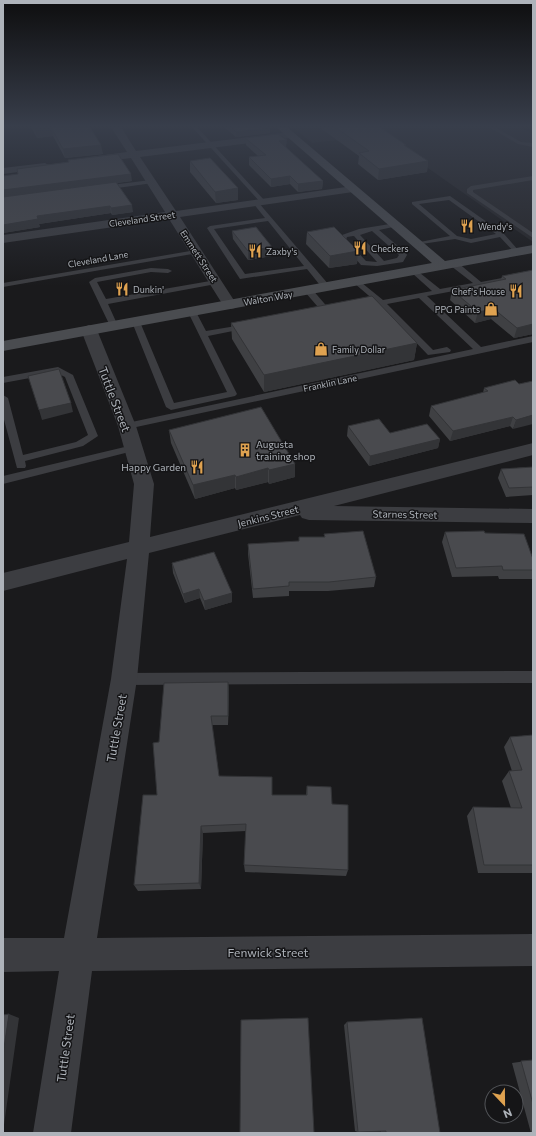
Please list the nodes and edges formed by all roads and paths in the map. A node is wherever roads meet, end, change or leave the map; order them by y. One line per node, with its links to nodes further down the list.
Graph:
1 (240, 180): 7 (lane)
2 (343, 180): 6 (main road)
3 (520, 180): 14 (lane)
4 (151, 182): 5 (lane); 8 (street, Emmett Street)
5 (97, 189)
6 (353, 189): 7 (street, Cleveland Street); 10 (main road)
7 (260, 202): 8 (street, Cleveland Street); 9 (lane)
8 (173, 215): 16 (street, Cleveland Street); 19 (street, Emmett Street)
9 (269, 219): 24 (lane); 24 (lane)
10 (396, 225): 11 (lane); 17 (main road)
11 (374, 229): 12 (lane); 22 (lane)
12 (359, 231): 22 (lane); 22 (lane)
13 (502, 235): 15 (lane); 15 (lane); 20 (lane)
14 (533, 236)
15 (456, 237): 17 (lane)
16 (3, 239)
17 (417, 244): 23 (main road)
18 (533, 249): 20 (main road, Walton Way)
19 (196, 252): 21 (lane, Cleveland Lane); 29 (street, Emmett Street)
20 (517, 252): 23 (main road, Walton Way)
21 (160, 258): 27 (lane); 32 (lane, Cleveland Lane)
22 (379, 263): 26 (lane)
23 (449, 265): 25 (main road, Walton Way); 31 (lane)
24 (309, 267): 33 (lane)
25 (415, 271): 26 (main road, Walton Way); 35 (lane)
26 (389, 276): 30 (main road, Walton Way)
27 (173, 280): 29 (lane); 37 (lane); 37 (lane)
28 (502, 280): 31 (lane)
29 (216, 282): 39 (street, Emmett Street)
30 (357, 282): 33 (main road, Walton Way); 38 (lane)
31 (479, 284): 35 (lane)
32 (3, 285)
33 (326, 287): 34 (main road, Walton Way)
34 (308, 290): 39 (main road, Walton Way); 42 (lane)
35 (438, 292): 36 (lane)
36 (421, 295): 38 (lane); 49 (lane)
37 (102, 302): 45 (lane)
38 (382, 303): 40 (lane); 49 (lane)
39 (230, 304): 41 (main road, Walton Way)
40 (350, 308)
41 (192, 312): 43 (main road, Walton Way); 46 (lane)
42 (327, 312)
43 (136, 322): 45 (main road, Walton Way); 46 (lane)
44 (258, 324): 46 (lane)
45 (101, 328): 48 (main road, Walton Way); 52 (street, Tuttle Street)
46 (204, 334)
47 (533, 339): 49 (lane, Franklin Lane)
48 (3, 346)
49 (477, 347): 52 (lane, Franklin Lane)
50 (3, 380): 54 (lane)
51 (3, 398): 54 (lane)
52 (130, 437): 55 (lane, Franklin Lane); 59 (street, Tuttle Street)
53 (533, 449): 57 (street, Jenkins Street)
54 (19, 459): 55 (lane)
55 (23, 475): 56 (lane, Franklin Lane)
56 (3, 480)
57 (278, 513): 58 (street, Starnes Street); 59 (street, Jenkins Street)
58 (533, 516)
59 (139, 548): 60 (street, Jenkins Street); 62 (street, Tuttle Street)
60 (3, 582)
61 (533, 677): 62 (lane)
62 (124, 679): 64 (street, Tuttle Street)
63 (533, 950): 64 (street, Fenwick Street)
64 (78, 953): 65 (street, Fenwick Street); 66 (street, Tuttle Street)
65 (3, 955)
66 (52, 1133)

